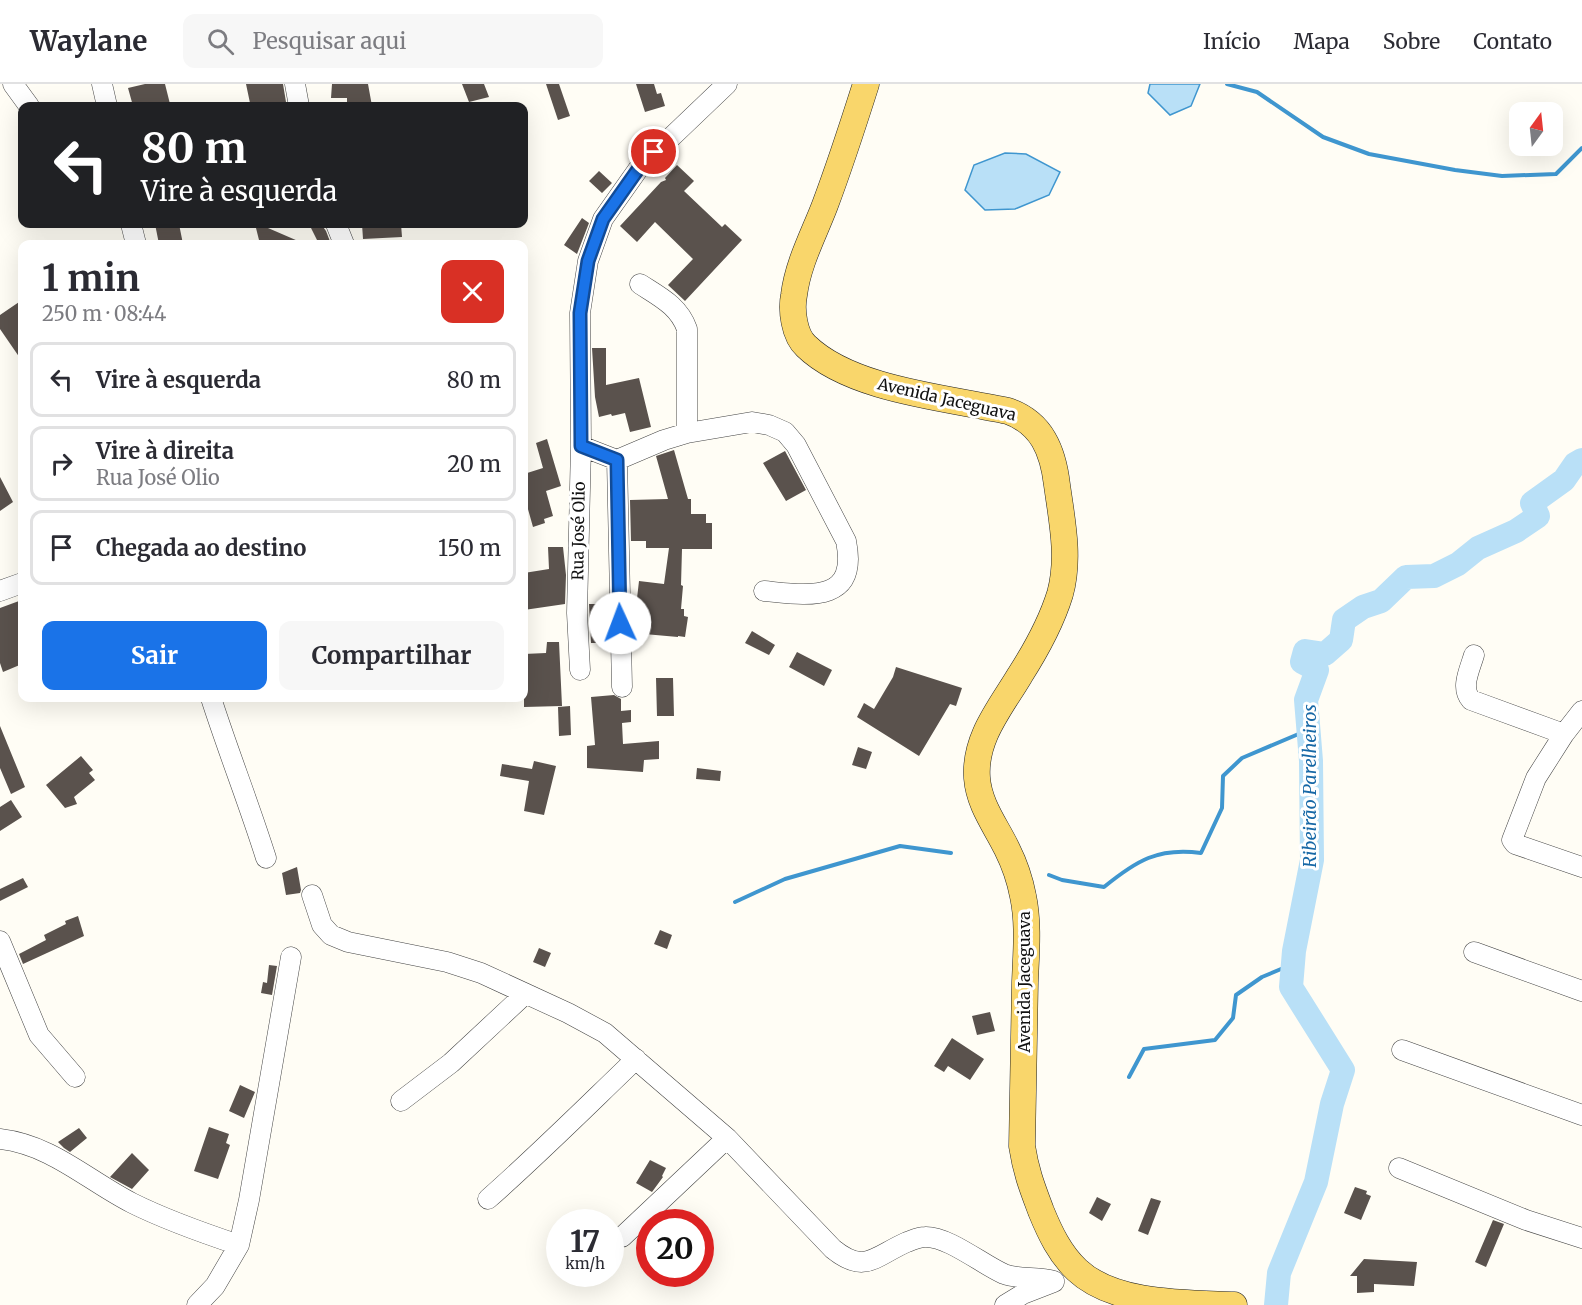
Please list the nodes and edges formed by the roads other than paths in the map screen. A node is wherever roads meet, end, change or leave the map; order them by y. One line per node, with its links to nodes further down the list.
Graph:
1 (13, 84): 6 (street)
2 (102, 84): 7 (street)
3 (294, 84): 8 (street)
4 (728, 84): 11 (street, Rua José Olio)
5 (866, 84): 42 (main road, Avenida Jaceguava)
6 (25, 102)
7 (106, 102)
8 (298, 102)
9 (640, 284): 10 (street)
10 (687, 433): 12 (street); 15 (street)
11 (581, 446): 12 (street); 17 (street, Rua José Olio)
12 (617, 460): 18 (street)
13 (18, 584): 14 (street)
14 (0, 591)
15 (764, 591)
16 (1474, 655): 21 (street)
17 (580, 670)
18 (622, 687)
19 (212, 702): 22 (street)
20 (1582, 711): 21 (street)
21 (1564, 734): 23 (street)
22 (266, 858)
23 (1582, 867)
24 (312, 895): 29 (street)
25 (0, 941): 32 (street)
26 (1474, 952): 28 (street)
27 (291, 957): 41 (street)
28 (1582, 991)
29 (525, 994): 31 (street); 33 (street)
30 (1402, 1050): 34 (street)
31 (636, 1059): 36 (street); 38 (street)
32 (75, 1077)
33 (401, 1101)
34 (1582, 1115)
35 (0, 1138): 41 (street)
36 (727, 1138): 39 (street); 43 (street)
37 (1399, 1168): 40 (street)
38 (488, 1199)
39 (624, 1235)
40 (1582, 1238)
41 (239, 1245): 44 (street)
42 (1078, 1271): 43 (street); 46 (main road, Avenida Jaceguava)
43 (1054, 1281): 45 (street)
44 (197, 1305)
45 (1005, 1305)
46 (1234, 1305)

